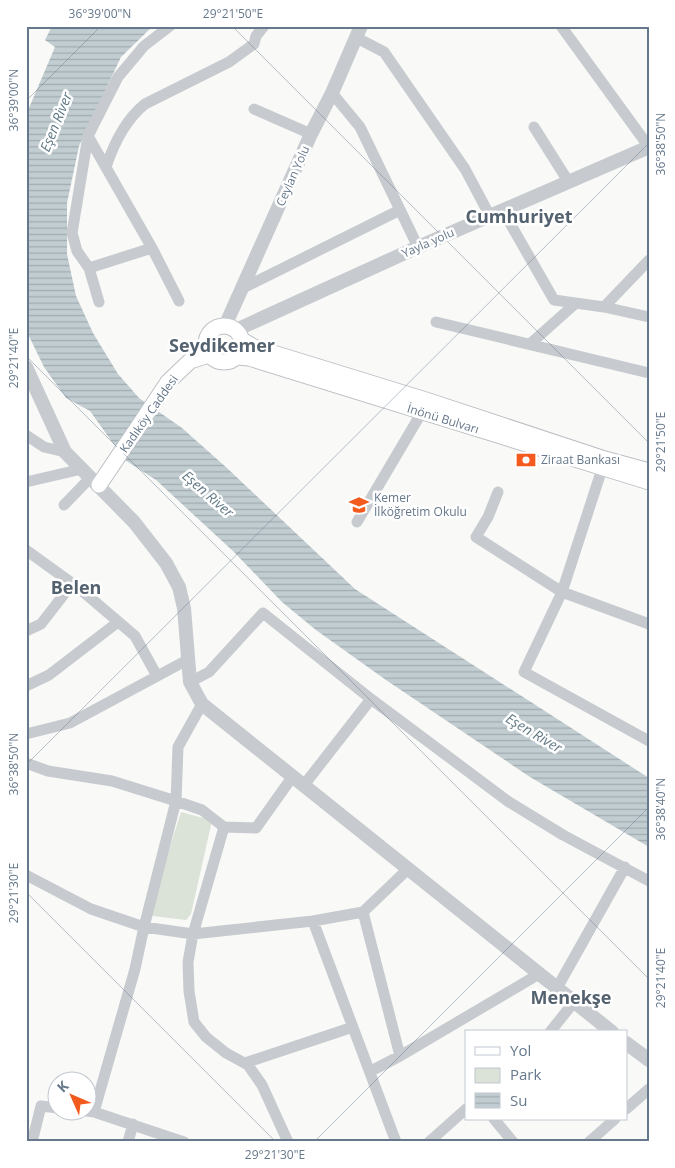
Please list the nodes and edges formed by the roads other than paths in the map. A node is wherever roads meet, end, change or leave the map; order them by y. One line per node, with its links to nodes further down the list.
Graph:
1 (170, 26): 9 (street)
2 (264, 26): 11 (street)
3 (561, 26): 10 (street)
4 (359, 32): 5 (street, Ceylan Yolu); 14 (street)
5 (332, 93): 8 (street, Ceylan Yolu); 13 (street)
6 (254, 109): 8 (street)
7 (534, 127): 12 (street)
8 (311, 134): 19 (street, Ceylan Yolu)
9 (88, 136): 11 (street); 18 (street)
10 (649, 147): 12 (street, Yayla yolu)
11 (106, 167): 16 (street)
12 (568, 181): 14 (street, Yayla yolu)
13 (400, 210): 15 (street); 19 (street)
14 (497, 213): 15 (street, Yayla yolu); 22 (street)
15 (418, 247): 26 (street, Yayla yolu)
16 (152, 248): 18 (street); 20 (street)
17 (649, 260): 23 (street)
18 (89, 268): 21 (street)
19 (242, 288): 26 (street, Ceylan Yolu)
20 (178, 301)
21 (99, 302)
22 (576, 303): 23 (street); 27 (street)
23 (604, 307): 24 (street)
24 (649, 317)
25 (436, 322): 27 (street)
26 (234, 332): 28 (main road); 29 (main road); 32 (main road, İnönü Bulvarı)
27 (530, 344): 31 (street)
28 (209, 355): 29 (main road); 37 (main road, Kadıköy Caddesi)
29 (237, 357): 32 (main road, İnönü Bulvarı)
30 (26, 367): 34 (street)
31 (649, 374)
32 (424, 406): 35 (main road, İnönü Bulvarı); 42 (street)
33 (26, 435): 34 (street)
34 (65, 452): 37 (street)
35 (604, 464): 36 (main road, İnönü Bulvarı); 39 (main road, İnönü Bulvarı); 45 (street)
36 (649, 471)
37 (91, 477): 38 (street); 41 (street); 49 (street)
38 (26, 482)
39 (649, 482)
40 (498, 492): 45 (street)
41 (64, 505)
42 (357, 522)
43 (26, 550): 44 (street)
44 (72, 584): 46 (street); 48 (street)
45 (562, 592): 47 (street); 56 (street)
46 (118, 622): 50 (street); 52 (street)
47 (649, 624)
48 (26, 631)
49 (189, 659): 50 (street); 51 (street)
50 (157, 676): 55 (street)
51 (190, 682): 53 (street); 54 (street)
52 (26, 686)
53 (371, 699): 58 (street); 62 (street)
54 (202, 704): 58 (street); 59 (street)
55 (26, 734)
56 (649, 742)
57 (26, 763): 59 (street)
58 (298, 781): 60 (street); 61 (street)
59 (176, 801): 60 (street); 67 (street)
60 (224, 827): 68 (street)
61 (409, 868): 65 (street); 69 (street)
62 (625, 868): 64 (street); 70 (street)
63 (26, 875): 67 (street)
64 (649, 881)
65 (363, 912): 66 (street); 76 (street)
66 (313, 921): 68 (street); 72 (street)
67 (144, 926): 68 (street); 81 (street)
68 (194, 934): 78 (street)
69 (539, 974): 70 (street); 76 (street)
70 (557, 988): 71 (street)
71 (574, 1002): 73 (street); 74 (street)
72 (353, 1026): 78 (street); 79 (street)
73 (552, 1030)
74 (609, 1030)
75 (628, 1044): 77 (street)
76 (400, 1056): 79 (street)
77 (648, 1057)
78 (245, 1063): 93 (street)
79 (370, 1071): 94 (street)
80 (649, 1089): 83 (street)
81 (98, 1098)
82 (48, 1107): 90 (street)
83 (628, 1107)
84 (465, 1110): 95 (street)
85 (98, 1113): 88 (street)
86 (495, 1120): 89 (street)
87 (614, 1120): 96 (street)
88 (133, 1124): 91 (street); 92 (street)
89 (512, 1141)
90 (32, 1142)
91 (128, 1142)
92 (184, 1142)
93 (288, 1142)
94 (396, 1142)
95 (429, 1142)
96 (589, 1142)

